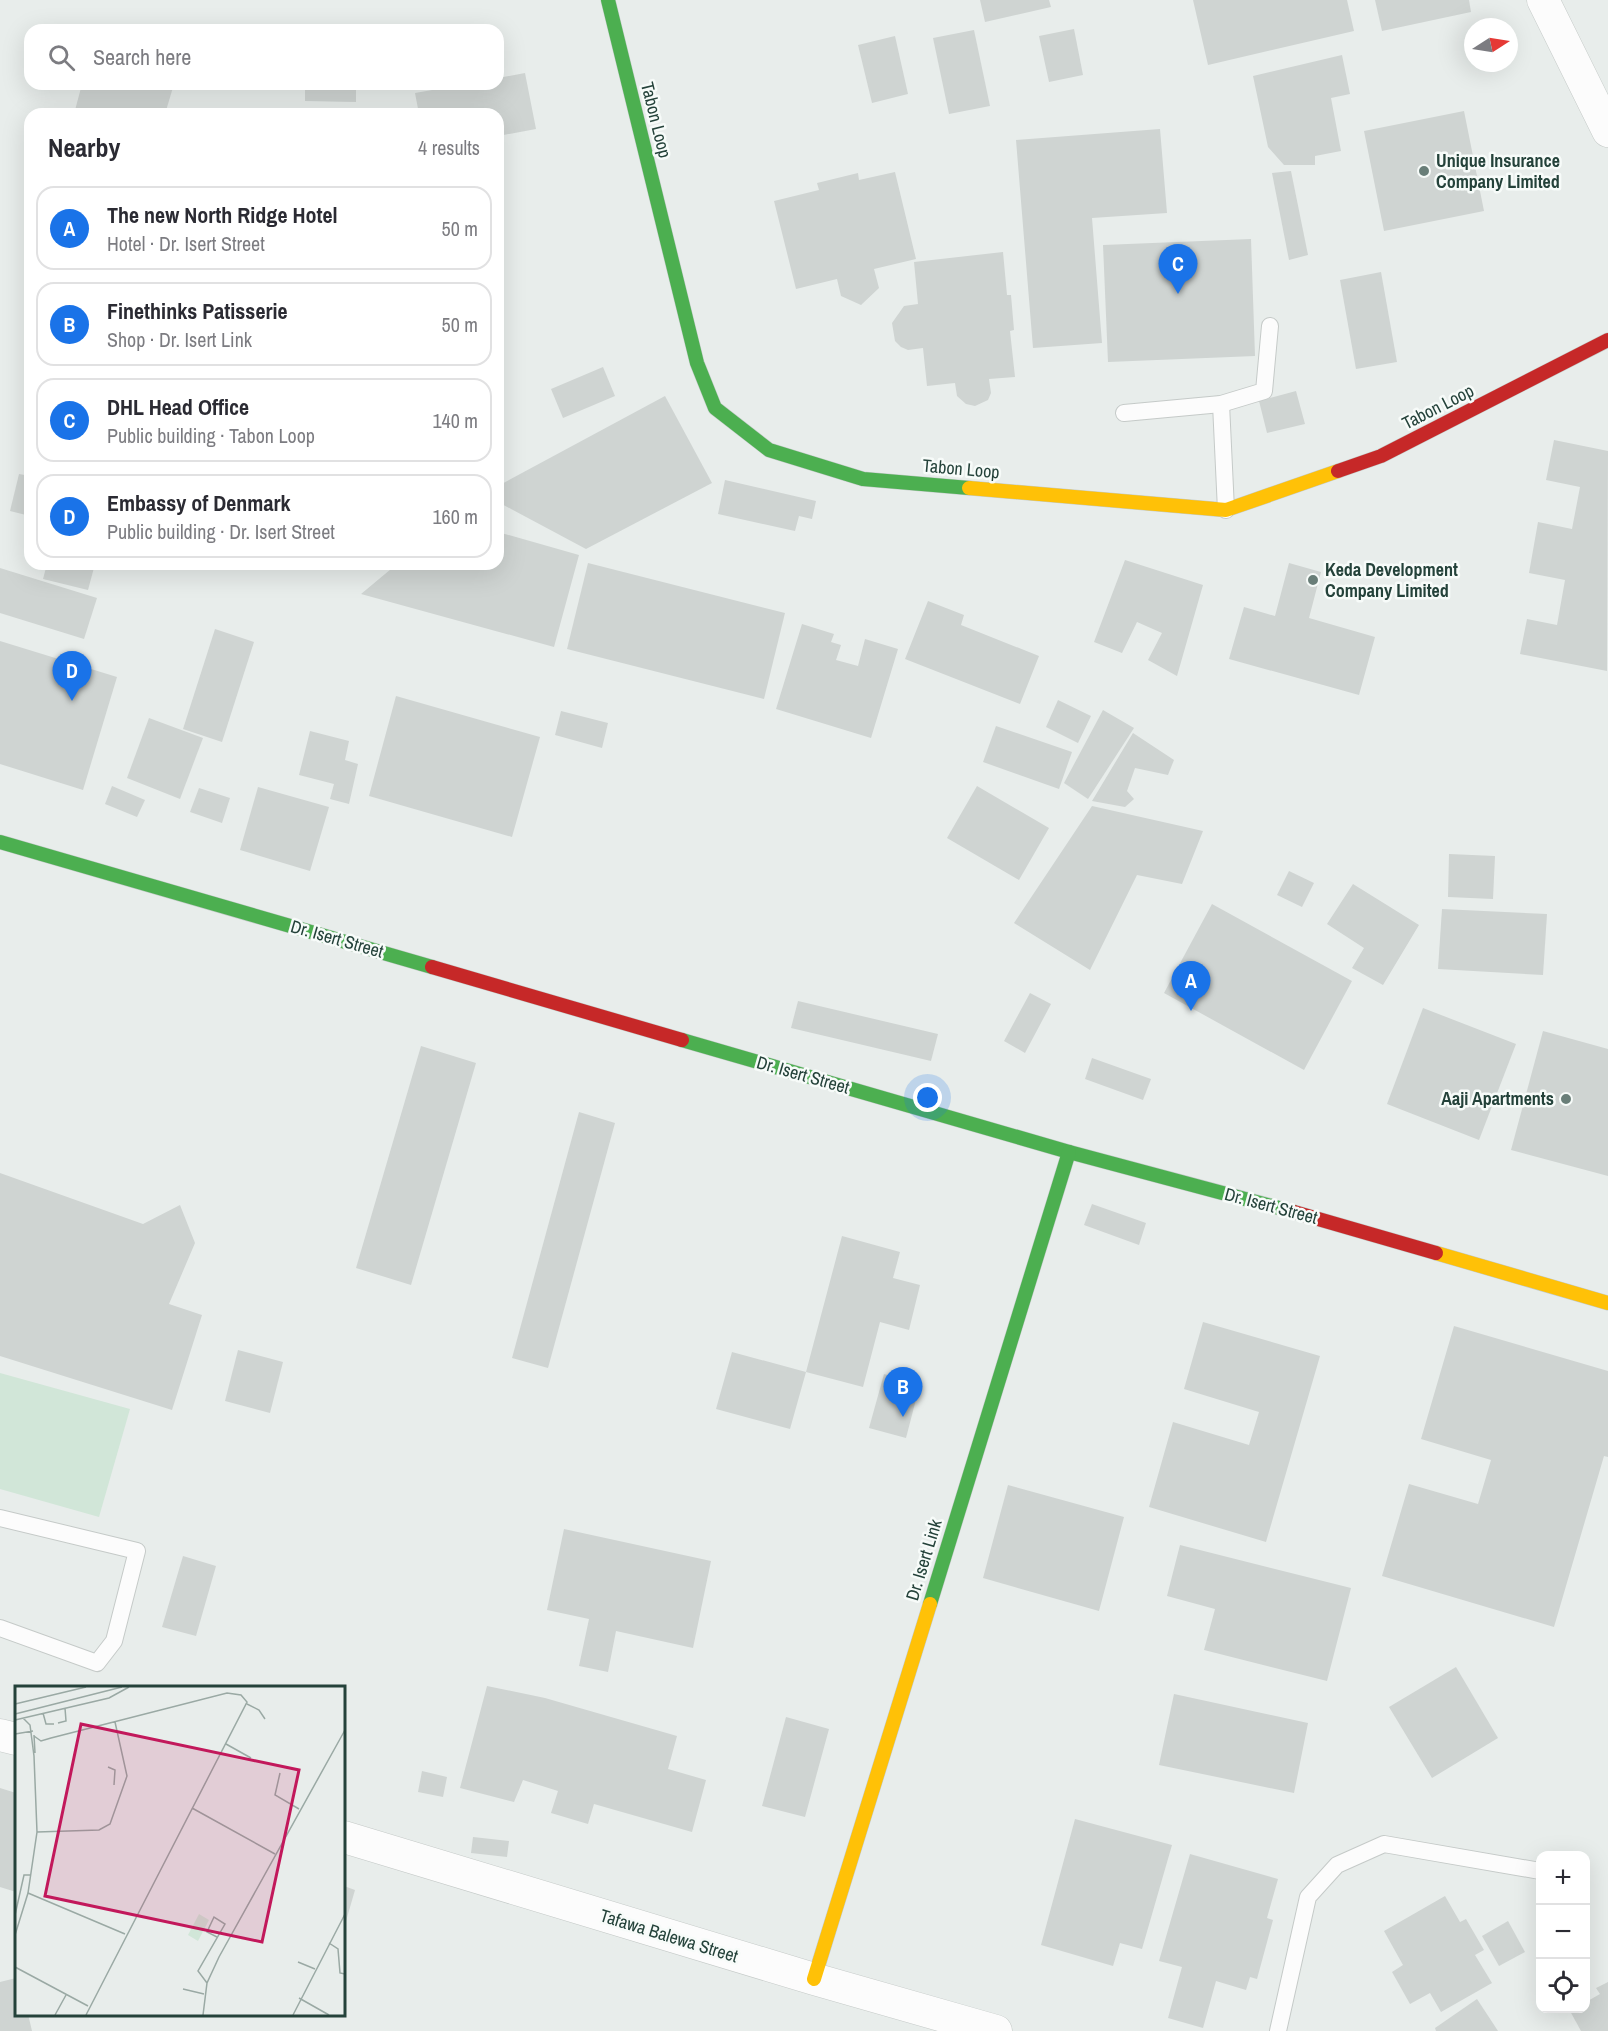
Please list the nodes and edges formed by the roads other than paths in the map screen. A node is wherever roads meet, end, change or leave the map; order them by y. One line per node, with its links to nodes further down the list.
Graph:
1 (608, 0): 8 (street, Tabon Loop)
2 (1543, 0): 3 (street)
3 (1608, 131)
4 (1270, 326): 6 (lane)
5 (1608, 340): 8 (street, Tabon Loop)
6 (1221, 404): 7 (lane); 8 (lane)
7 (1124, 413)
8 (1226, 510)
9 (0, 842): 10 (street, Dr. Isert Street)
10 (1069, 1152): 11 (street, Dr. Isert Street); 18 (street, Dr. Isert Link)
11 (1608, 1303)
12 (0, 1518): 13 (lane)
13 (0, 1628)
14 (0, 1735): 15 (street)
15 (15, 1739)
16 (345, 1837): 18 (street, Tafawa Balewa Street)
17 (1536, 1870): 20 (lane)
18 (814, 1979): 19 (street, Tafawa Balewa Street)
19 (996, 2031)
20 (1278, 2031)

